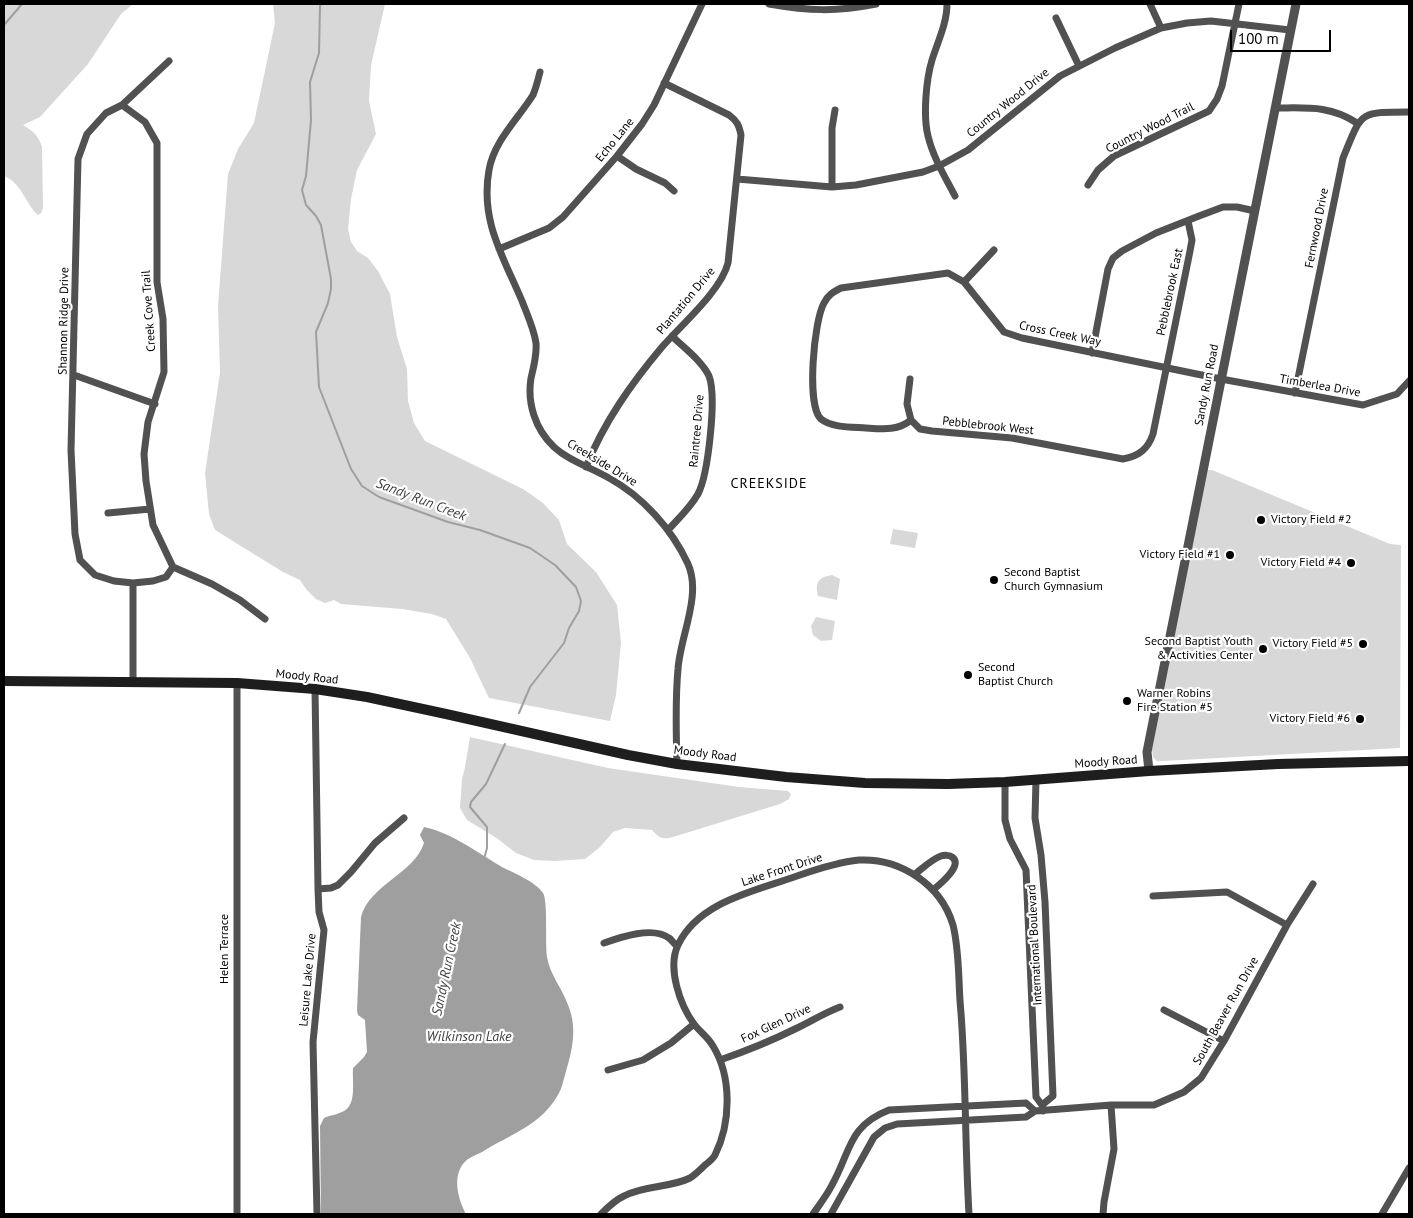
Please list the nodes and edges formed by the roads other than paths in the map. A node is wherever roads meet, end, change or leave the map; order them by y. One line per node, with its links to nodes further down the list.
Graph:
1 (702, 4): 15 (street, Echo Lane)
2 (769, 4): 3 (street)
3 (876, 4)
4 (947, 4): 22 (street)
5 (1150, 4): 10 (street)
6 (1239, 4): 9 (street, Country Wood Trail)
7 (1296, 4): 11 (street, Sandy Run Road)
8 (1056, 18): 13 (street)
9 (1235, 23): 10 (street, Country Wood Drive); 11 (street, Country Wood Drive); 24 (street, Country Wood Trail)
10 (1161, 28): 13 (street, Country Wood Drive)
11 (1290, 30): 17 (street, Sandy Run Road)
12 (169, 61): 16 (street, Shannon Ridge Drive)
13 (1079, 66): 22 (street, Country Wood Drive)
14 (540, 72): 30 (street, Creekside Drive)
15 (664, 83): 21 (street, Echo Lane); 23 (street, Plantation Drive)
16 (122, 105): 36 (street, Shannon Ridge Drive); 41 (street, Creek Cove Trail)
17 (1275, 108): 20 (street); 28 (street, Sandy Run Road)
18 (835, 110): 25 (street)
19 (1409, 112): 20 (street)
20 (1357, 123): 40 (street, Fernwood Drive)
21 (617, 156): 26 (street); 30 (street, Echo Lane)
22 (939, 166): 25 (street, Country Wood Drive); 27 (street)
23 (737, 179): 25 (street, Country Wood Drive); 33 (street, Plantation Drive)
24 (1088, 185)
25 (832, 187)
26 (674, 191)
27 (956, 196)
28 (1255, 211): 29 (street, Pebblebrook East); 38 (street, Sandy Run Road)
29 (1188, 222): 34 (street, Pebblebrook East); 35 (street, Pebblebrook East)
30 (499, 249): 43 (street, Creekside Drive)
31 (994, 250): 32 (street)
32 (964, 282): 34 (street, Cross Creek Way); 42 (street)
33 (672, 336): 43 (street, Plantation Drive); 46 (street, Raintree Drive)
34 (1092, 353): 35 (street, Cross Creek Way)
35 (1166, 368): 38 (street, Cross Creek Way); 42 (street, Pebblebrook West)
36 (74, 375): 41 (street); 48 (street, Shannon Ridge Drive)
37 (910, 379): 42 (street)
38 (1221, 379): 40 (street, Timberlea Drive); 56 (street, Sandy Run Road)
39 (1409, 381): 40 (street, Timberlea Drive)
40 (1295, 393)
41 (154, 404): 44 (street, Creek Cove Trail)
42 (911, 420)
43 (586, 467): 46 (street, Creekside Drive)
44 (150, 509): 45 (street); 47 (street, Creek Cove Trail)
45 (108, 513)
46 (668, 530): 55 (street, Creekside Drive)
47 (173, 567): 48 (street, Shannon Ridge Drive); 49 (street)
48 (133, 583): 51 (street)
49 (265, 619)
50 (4, 681): 51 (main road, Moody Road)
51 (133, 682): 52 (main road, Moody Road)
52 (236, 683): 53 (main road, Moody Road); 80 (street, Helen Terrace)
53 (315, 689): 55 (main road, Moody Road); 62 (street, Leisure Lake Drive)
54 (1409, 761): 56 (main road, Moody Road)
55 (677, 764): 58 (main road, Moody Road)
56 (1148, 771): 57 (main road, Moody Road)
57 (1036, 780): 58 (main road, Moody Road); 76 (street, International Boulevard)
58 (1005, 782): 76 (street, International Boulevard)
59 (404, 818): 62 (street)
60 (915, 874): 63 (street, Lake Front Drive); 63 (street); 67 (street, Lake Front Drive)
61 (1313, 884): 65 (street, South Beaver Run Drive)
62 (318, 889): 81 (street, Leisure Lake Drive)
63 (933, 890): 75 (street, Lake Front Drive)
64 (1153, 896): 65 (street)
65 (1287, 925): 71 (street, South Beaver Run Drive)
66 (604, 943): 67 (street)
67 (677, 946): 70 (street, Lake Front Drive)
68 (840, 1007): 72 (street, Fox Glen Drive)
69 (1164, 1010): 71 (street)
70 (694, 1024): 72 (street, Lake Front Drive); 73 (street)
71 (1224, 1041): 74 (street, South Beaver Run Drive)
72 (720, 1060): 82 (street, Lake Front Drive)
73 (608, 1070)
74 (1111, 1105): 76 (street, South Beaver Run Drive); 86 (street)
75 (965, 1107): 77 (street, South Beaver Run Drive); 78 (street, Lake Front Drive); 83 (street, South Beaver Run Drive)
76 (1043, 1108): 77 (street, South Beaver Run Drive)
77 (1035, 1111): 78 (street, South Beaver Run Drive)
78 (966, 1120): 84 (street, South Beaver Run Drive); 85 (street, Lake Front Drive)
79 (1409, 1168): 87 (street)
80 (237, 1214)
81 (317, 1214)
82 (601, 1214)
83 (813, 1214)
84 (831, 1214)
85 (970, 1214)
86 (1103, 1214)
87 (1382, 1214)

